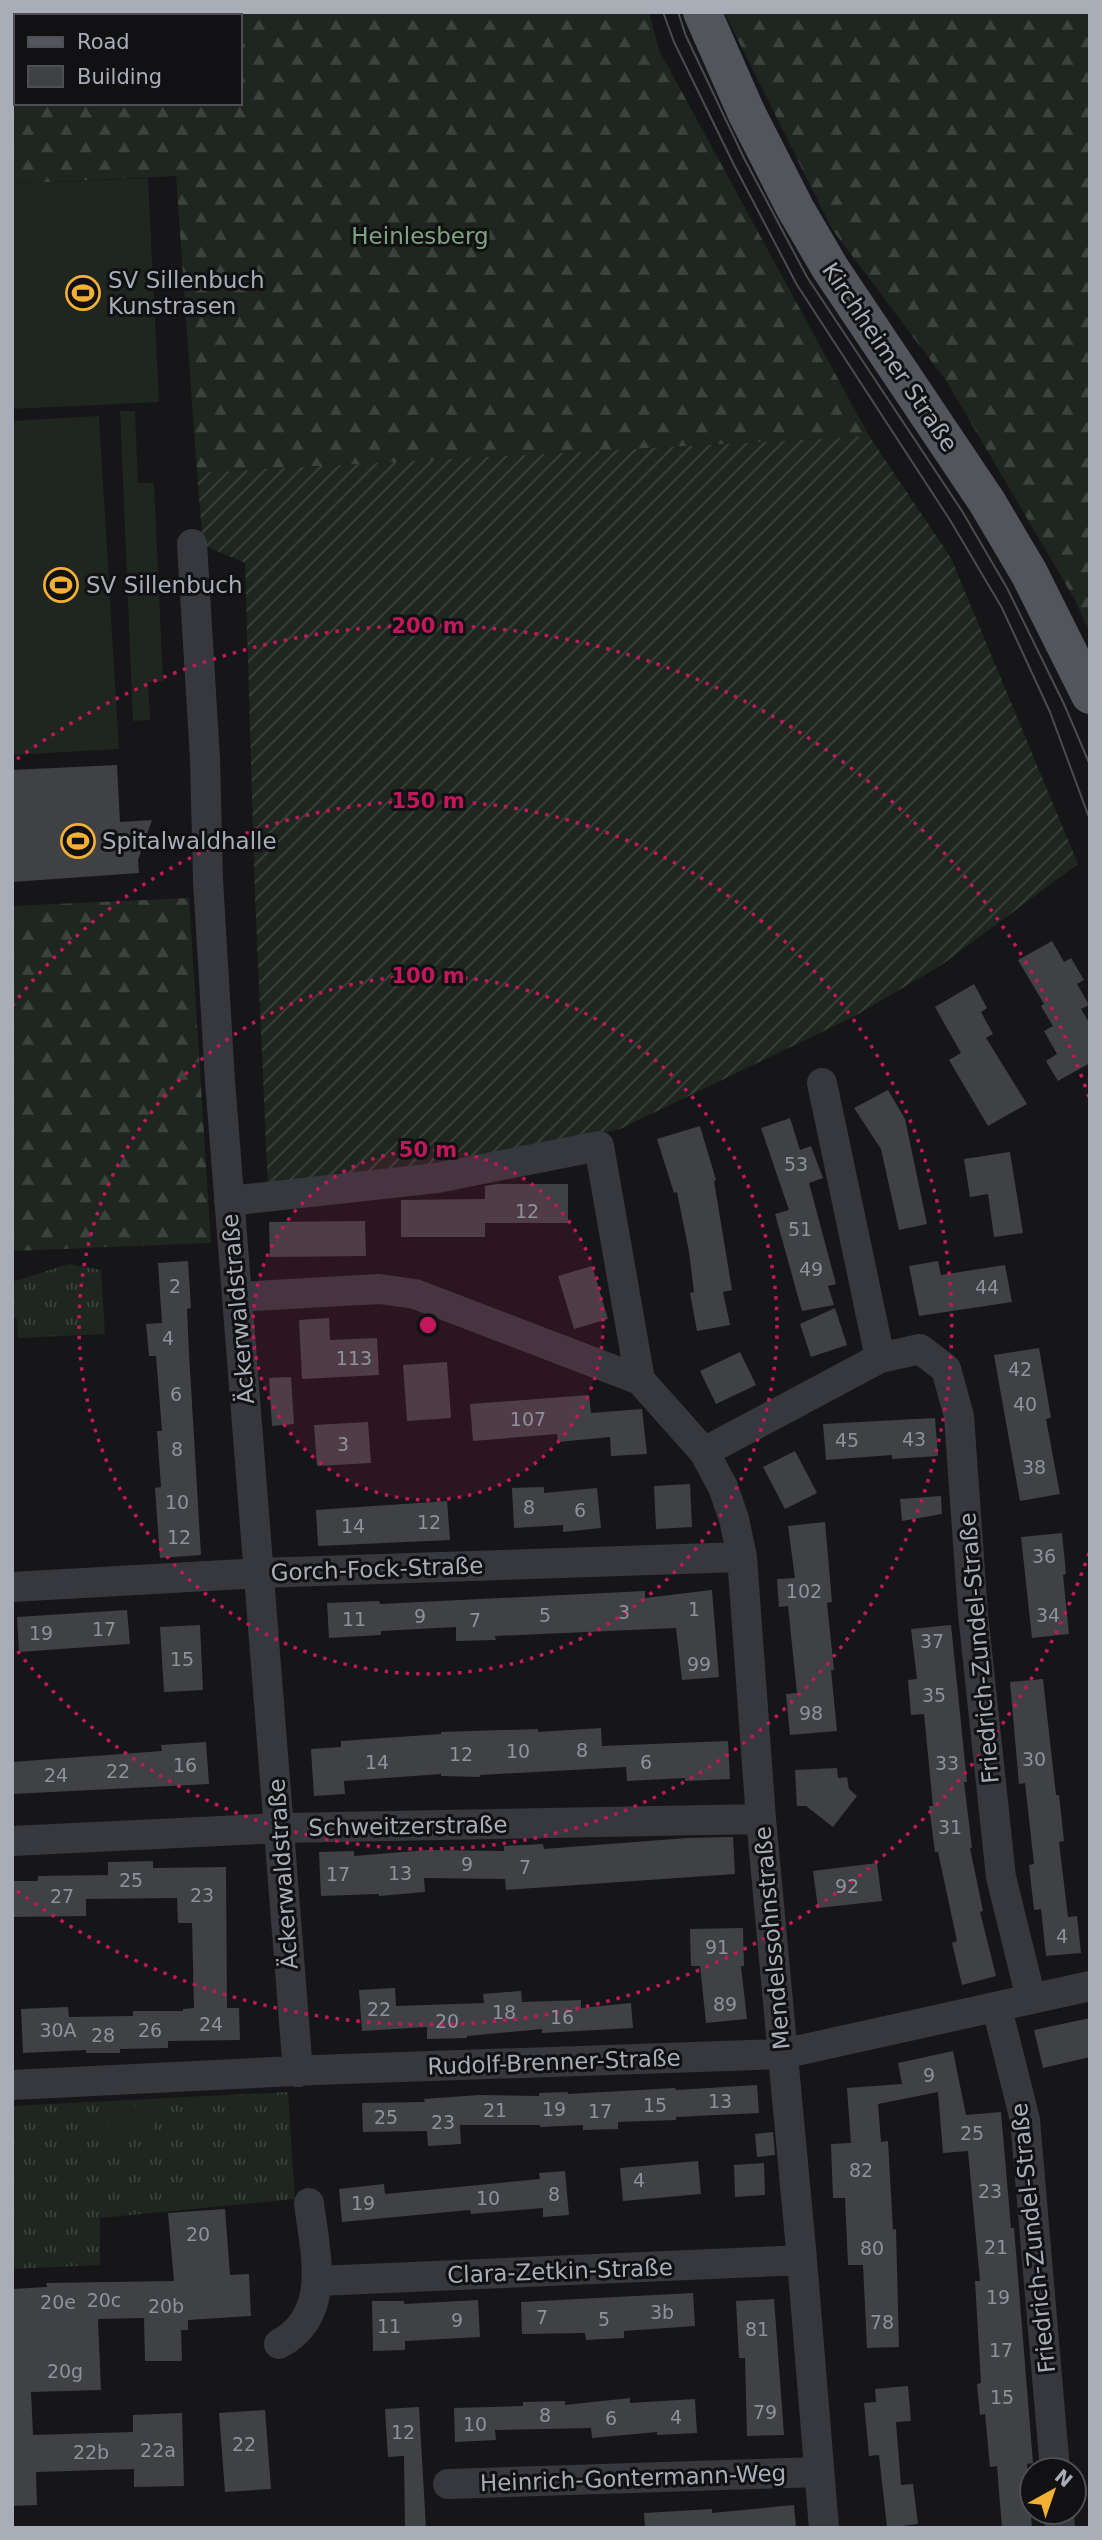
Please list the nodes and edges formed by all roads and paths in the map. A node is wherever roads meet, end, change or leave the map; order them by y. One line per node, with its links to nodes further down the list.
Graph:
1 (702, 12): 3 (main road, Kirchheimer Straße)
2 (191, 544): 5 (street, Äckerwaldstraße)
3 (1090, 695)
4 (822, 1083): 7 (street)
5 (229, 1201): 6 (street, Äckerwaldstraße); 8 (street)
6 (238, 1297): 8 (street, Mendelssohnstraße); 11 (street, Äckerwaldstraße)
7 (880, 1358): 9 (street, Friedrich-Zundel-Straße); 17 (street, Friedrich-Zundel-Straße)
8 (640, 1380): 9 (street, Mendelssohnstraße)
9 (704, 1452): 10 (street, Mendelssohnstraße)
10 (742, 1557): 11 (street, Gorch-Fock-Straße); 13 (street, Mendelssohnstraße)
11 (258, 1573): 12 (street, Gorch-Fock-Straße); 14 (street, Äckerwaldstraße)
12 (12, 1587)
13 (761, 1819): 14 (street, Schweitzerstraße); 19 (street, Mendelssohnstraße)
14 (281, 1828): 15 (street, Schweitzerstraße); 20 (street, Äckerwaldstraße)
15 (12, 1841)
16 (1090, 1986): 17 (street, Rudolf-Brenner-Straße)
17 (1031, 1999): 18 (street, Rudolf-Brenner-Straße)
18 (997, 2008): 19 (street, Rudolf-Brenner-Straße); 26 (street, Friedrich-Zundel-Straße)
19 (782, 2054): 20 (street, Rudolf-Brenner-Straße); 23 (street, Mendelssohnstraße)
20 (298, 2072): 21 (street, Rudolf-Brenner-Straße)
21 (12, 2085)
22 (309, 2203): 24 (street)
23 (802, 2260): 24 (street, Clara-Zetkin-Straße); 27 (street, Mendelssohnstraße)
24 (318, 2281): 25 (street)
25 (279, 2344)
26 (1054, 2456)
27 (819, 2472): 28 (street, Heinrich-Gontermann-Weg); 29 (street, Mendelssohnstraße)
28 (448, 2484)
29 (824, 2528)

